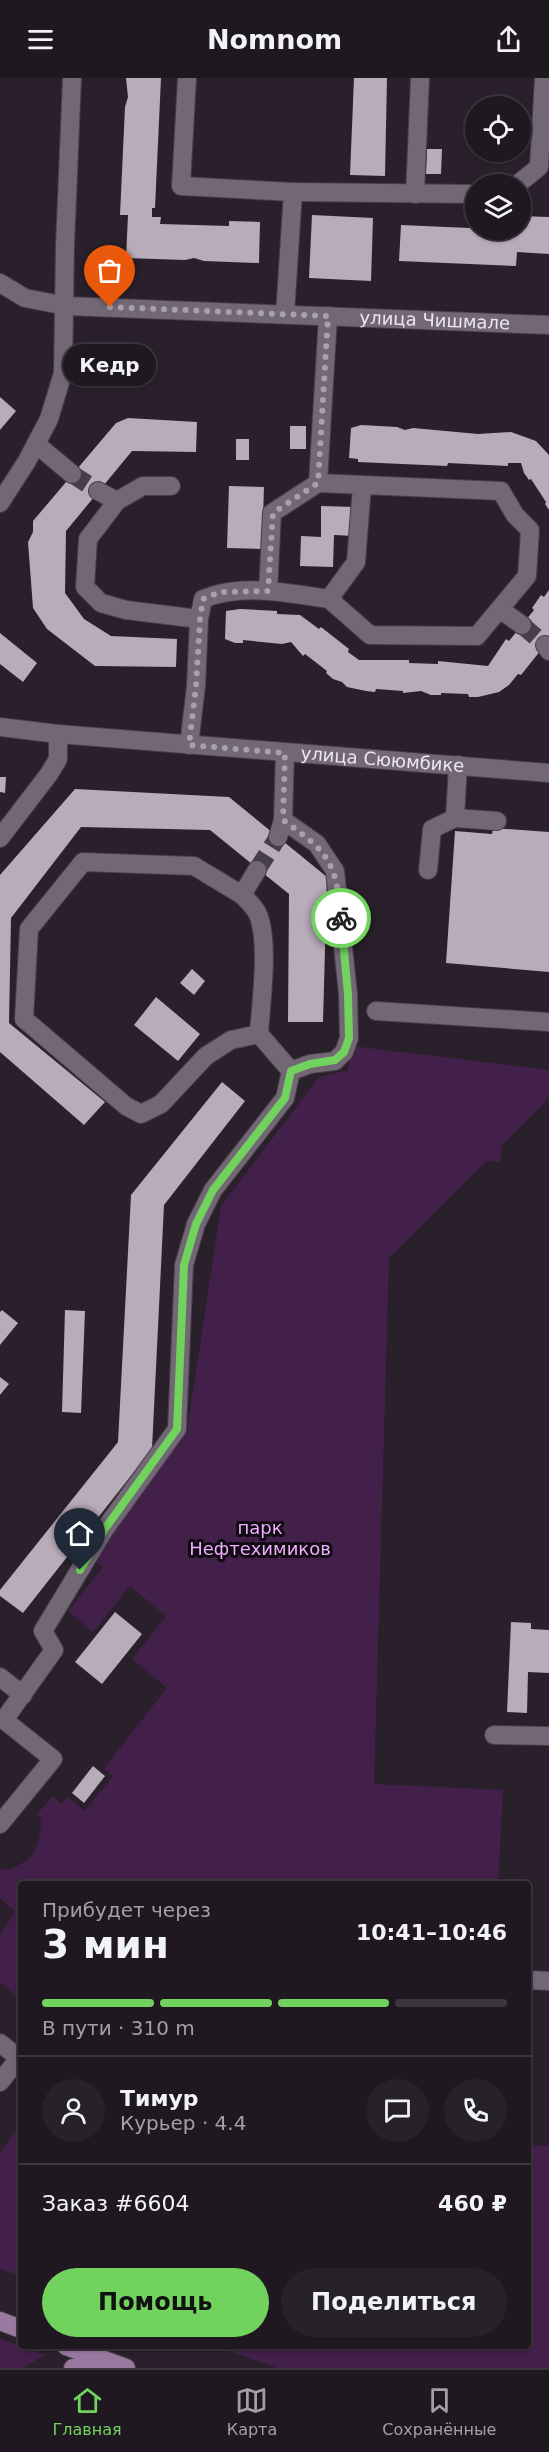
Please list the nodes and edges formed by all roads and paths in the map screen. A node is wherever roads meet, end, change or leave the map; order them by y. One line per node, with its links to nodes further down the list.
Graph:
1 (72, 78): 10 (street)
2 (187, 78): 6 (street)
3 (420, 78): 7 (street)
4 (544, 78): 5 (street)
5 (530, 174)
6 (293, 192): 7 (street); 11 (street)
7 (415, 194): 8 (street)
8 (465, 194)
9 (0, 283): 10 (street, улица Чишмале)
10 (66, 306): 11 (street, улица Чишмале); 14 (street)
11 (285, 314): 12 (street, улица Чишмале)
12 (328, 316): 13 (street, улица Чишмале); 16 (street)
13 (549, 325)
14 (36, 444): 15 (street); 21 (street)
15 (72, 474)
16 (318, 483): 18 (street); 22 (street)
17 (171, 486): 20 (street)
18 (362, 486): 23 (street); 24 (street)
19 (98, 491): 20 (street)
20 (117, 501): 25 (street)
21 (0, 503)
22 (268, 591): 23 (street); 25 (street)
23 (329, 599): 24 (street)
24 (501, 610): 26 (street)
25 (200, 619): 29 (street)
26 (522, 625)
27 (0, 727): 28 (street, улица Сююмбике)
28 (58, 734): 29 (street, улица Сююмбике); 35 (street)
29 (189, 745): 30 (street, улица Сююмбике)
30 (285, 753): 31 (street, улица Сююмбике); 42 (street)
31 (458, 765): 32 (street, улица Сююмбике); 33 (street)
32 (549, 773)
33 (455, 818): 34 (street); 37 (street)
34 (497, 822)
35 (0, 838)
36 (257, 870): 38 (street)
37 (428, 870)
38 (242, 895): 41 (street); 41 (street)
39 (376, 1011): 40 (street)
40 (549, 1022)
41 (259, 1034): 42 (street)
42 (291, 1071): 44 (street)
43 (0, 1677): 44 (street)
44 (23, 1695): 47 (street)
45 (494, 1735): 46 (street)
46 (549, 1736)
47 (0, 1824)
48 (531, 1980): 49 (street)
49 (549, 1981)
50 (0, 2043): 51 (street)
51 (18, 2057)
52 (18, 2059): 53 (street)
53 (0, 2082)
54 (0, 2321): 55 (main road)
55 (18, 2328)
56 (74, 2349): 58 (main road)
57 (73, 2368): 58 (main road)
58 (124, 2368)

